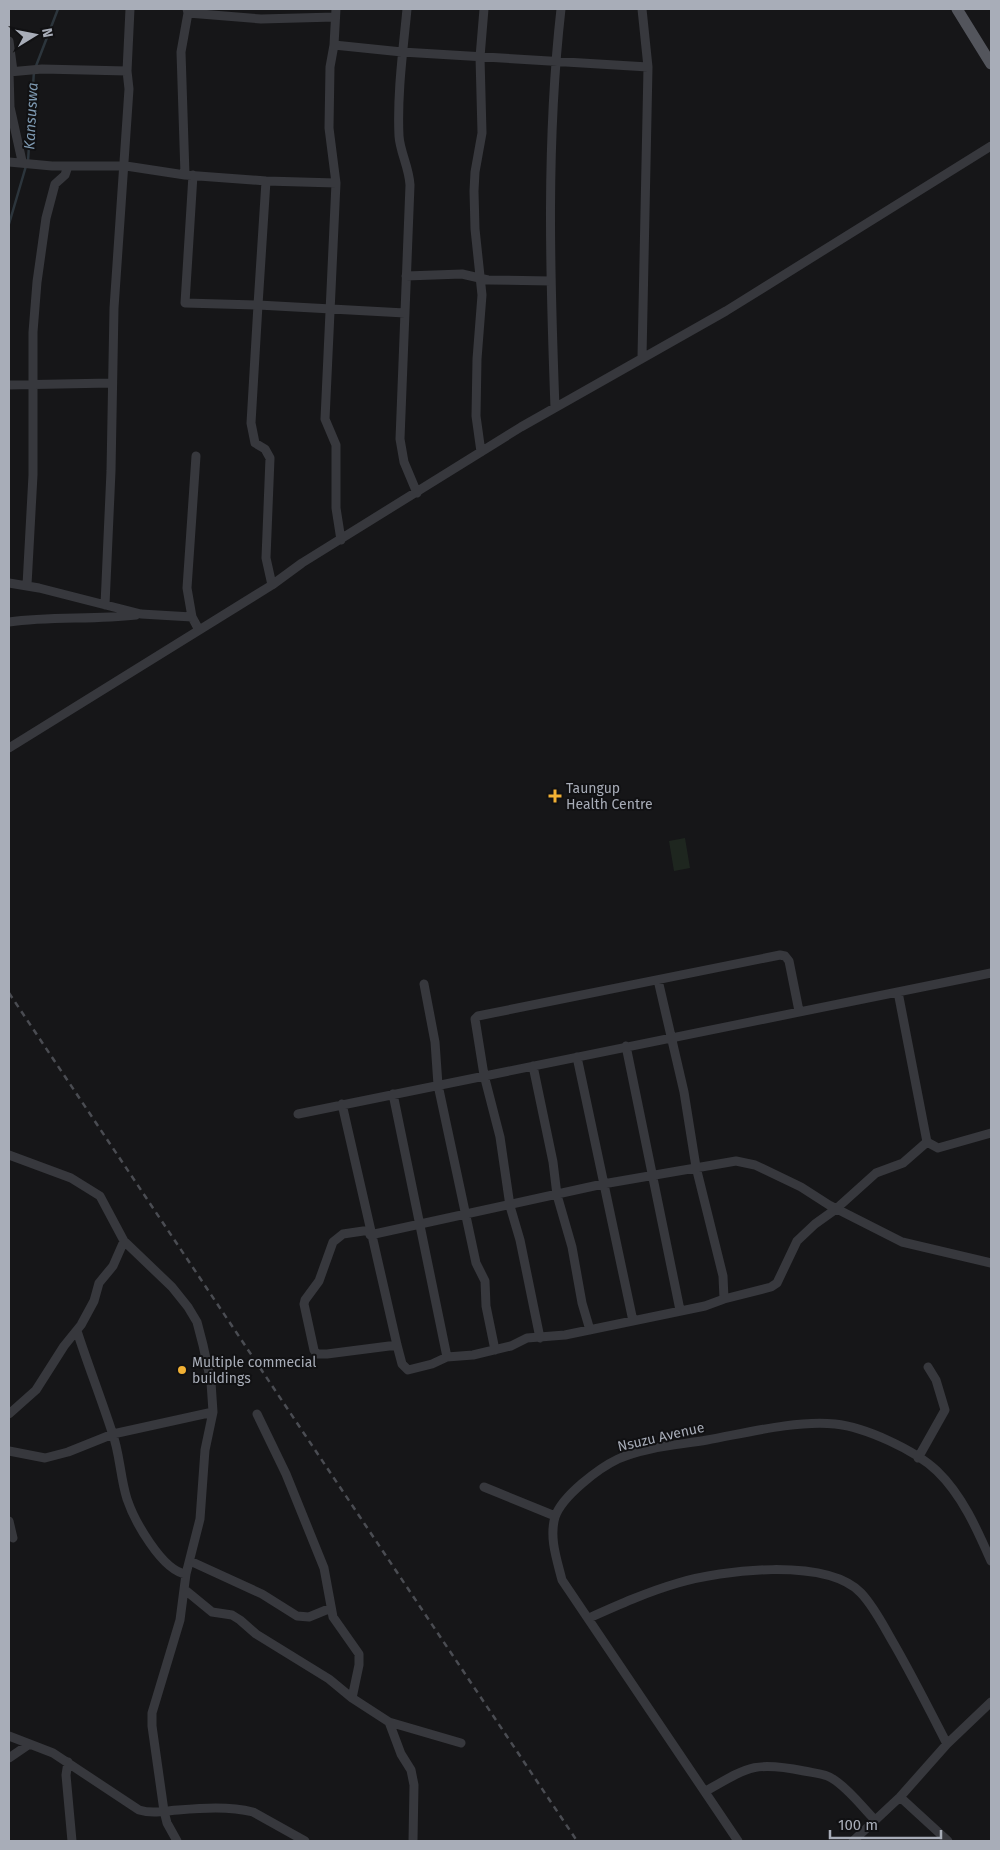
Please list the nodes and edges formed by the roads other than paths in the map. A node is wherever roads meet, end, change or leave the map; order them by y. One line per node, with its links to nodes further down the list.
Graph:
1 (130, 9): 16 (street)
2 (407, 9): 11 (street)
3 (484, 9): 12 (street)
4 (561, 9): 13 (street)
5 (642, 9): 15 (street)
6 (957, 9): 14 (main road)
7 (188, 11): 8 (street); 23 (street)
8 (336, 13): 10 (street)
9 (9, 41): 17 (street)
10 (334, 45): 11 (street); 25 (street)
11 (402, 52): 12 (street); 26 (street)
12 (480, 57): 13 (street); 27 (street)
13 (555, 61): 15 (street); 28 (street)
14 (991, 64)
15 (648, 68): 32 (street)
16 (127, 70): 17 (street); 22 (street)
17 (10, 71): 20 (street)
18 (991, 146): 32 (street)
19 (9, 162): 20 (street)
20 (23, 162): 21 (street)
21 (68, 166): 22 (street); 35 (street)
22 (126, 166): 23 (street); 33 (street)
23 (189, 175): 24 (street); 29 (street)
24 (266, 181): 25 (street); 29 (street)
25 (336, 183): 30 (street)
26 (406, 276): 27 (street); 31 (street)
27 (480, 277): 28 (street); 37 (street)
28 (551, 281): 36 (street)
29 (258, 305): 30 (street); 43 (street)
30 (331, 309): 31 (street); 40 (street)
31 (404, 313): 39 (street)
32 (642, 357): 36 (street)
33 (111, 383): 35 (street); 44 (street)
34 (9, 385): 35 (street)
35 (34, 385): 42 (street)
36 (555, 408): 37 (street)
37 (481, 452): 39 (street)
38 (196, 456): 46 (street)
39 (417, 493): 40 (street)
40 (341, 540): 43 (street)
41 (9, 583): 42 (street)
42 (27, 585): 44 (street)
43 (272, 585): 48 (street)
44 (105, 605): 45 (street)
45 (141, 614): 46 (street); 47 (street)
46 (192, 617): 48 (street)
47 (9, 622)
48 (198, 630): 49 (street)
49 (9, 748)
50 (991, 973): 53 (street)
51 (658, 980): 54 (street); 55 (street); 59 (street)
52 (424, 984): 60 (street)
53 (898, 992): 54 (street); 65 (street)
54 (799, 1011): 55 (street)
55 (672, 1037): 56 (street); 67 (street)
56 (626, 1046): 57 (street); 68 (street)
57 (577, 1056): 58 (street); 69 (street)
58 (533, 1066): 59 (street); 70 (street)
59 (484, 1075): 60 (street); 71 (street)
60 (438, 1085): 61 (street); 73 (street)
61 (393, 1094): 62 (street); 74 (street)
62 (342, 1104): 63 (street); 75 (street)
63 (298, 1114)
64 (991, 1134): 65 (street)
65 (927, 1142): 72 (street)
66 (9, 1155): 76 (street)
67 (696, 1168): 68 (street); 72 (street); 78 (street)
68 (651, 1175): 69 (street); 79 (street)
69 (603, 1184): 70 (street); 80 (street)
70 (557, 1195): 71 (street); 81 (street)
71 (510, 1206): 73 (street); 83 (street)
72 (836, 1209): 77 (street); 78 (street)
73 (466, 1215): 74 (street); 85 (street)
74 (418, 1226): 75 (street); 86 (street)
75 (370, 1233): 84 (street); 84 (street)
76 (124, 1241): 82 (street); 88 (street)
77 (991, 1263)
78 (724, 1299): 79 (street)
79 (680, 1310): 80 (street)
80 (633, 1321): 81 (street)
81 (590, 1330): 83 (street)
82 (77, 1331): 89 (street); 91 (street)
83 (540, 1338): 85 (street)
84 (397, 1345): 86 (street)
85 (495, 1350): 86 (street)
86 (446, 1357)
87 (928, 1367): 93 (street)
88 (212, 1412): 91 (street); 98 (street)
89 (9, 1414)
90 (258, 1414): 102 (street)
91 (113, 1434): 92 (street); 100 (street)
92 (9, 1451)
93 (918, 1458): 95 (street, Nsuzu Avenue); 99 (street, Nsuzu Avenue)
94 (484, 1487): 95 (street)
95 (555, 1516): 103 (street)
96 (9, 1521): 97 (street)
97 (13, 1538)
98 (190, 1561): 100 (street); 102 (street)
99 (991, 1561)
100 (186, 1574): 101 (street)
101 (184, 1589): 104 (street); 115 (street)
102 (331, 1608): 104 (street)
103 (590, 1618): 109 (street); 113 (street)
104 (352, 1698): 106 (street)
105 (991, 1702): 109 (street)
106 (389, 1722): 108 (street); 120 (street)
107 (9, 1736): 110 (street)
108 (460, 1743)
109 (947, 1744): 114 (street)
110 (32, 1745): 111 (street); 112 (street)
111 (9, 1758)
112 (68, 1762): 115 (street); 117 (street)
113 (706, 1791): 116 (street); 121 (street)
114 (900, 1797): 116 (street); 123 (street)
115 (164, 1811): 118 (street); 119 (street)
116 (875, 1820): 122 (street)
117 (72, 1841)
118 (176, 1841)
119 (305, 1841)
120 (413, 1841)
121 (738, 1841)
122 (853, 1841)
123 (948, 1841)

